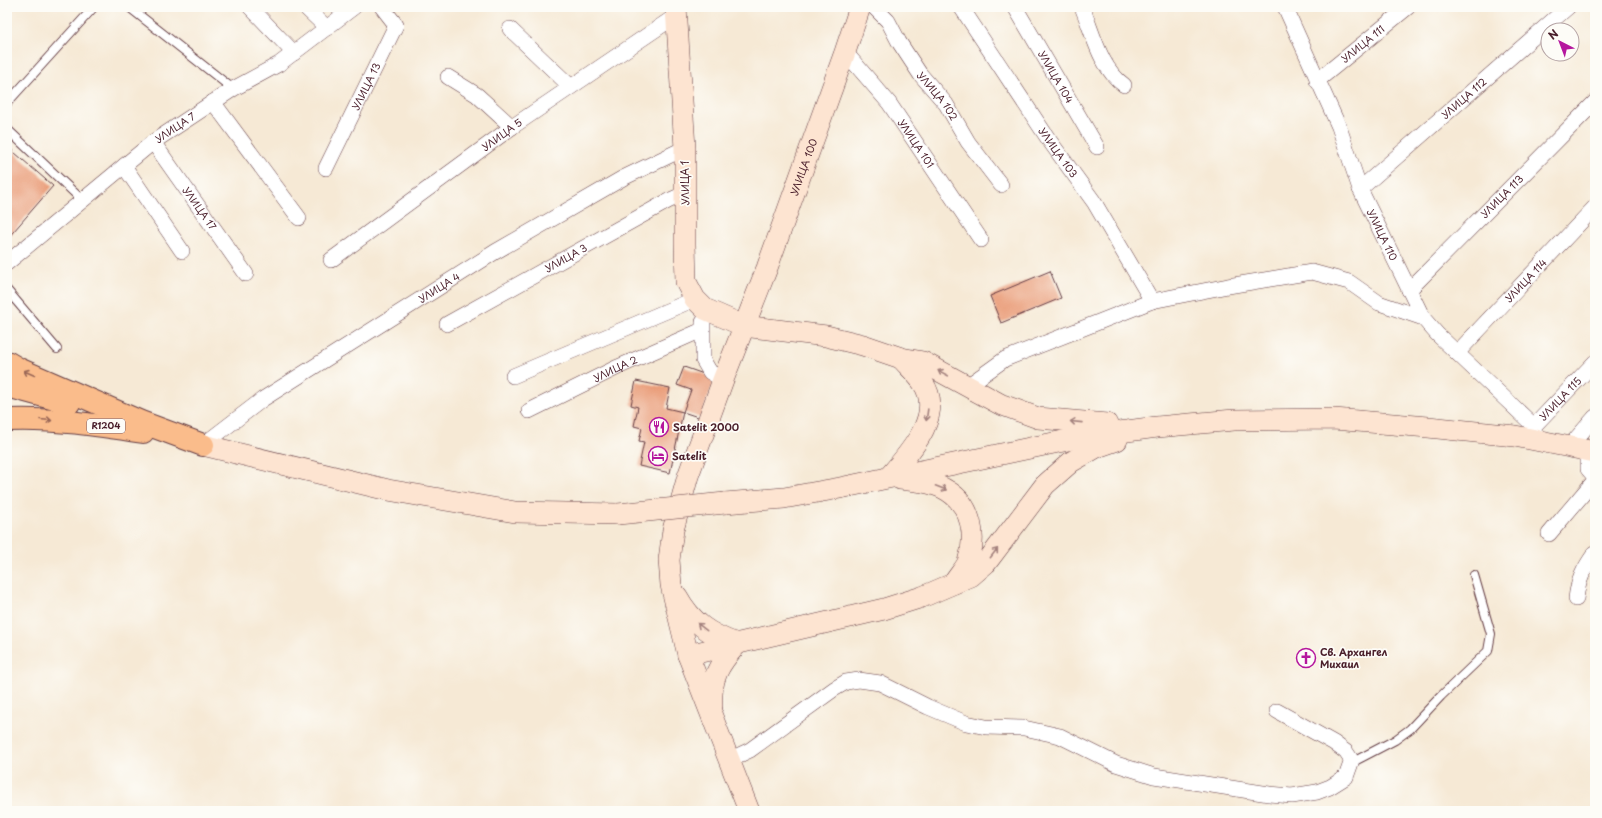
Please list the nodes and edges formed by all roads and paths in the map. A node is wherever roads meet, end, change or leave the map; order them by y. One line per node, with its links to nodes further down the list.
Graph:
1 (94, 7): 27 (lane)
2 (129, 7): 24 (lane)
3 (250, 7): 19 (street)
4 (305, 7): 16 (street)
5 (354, 7): 16 (street, УЛИЦА 7)
6 (382, 7): 34 (street, УЛИЦА 13)
7 (860, 7): 18 (main road, УЛИЦА 100)
8 (874, 7): 35 (street, УЛИЦА 102)
9 (961, 7): 48 (street, УЛИЦА 103)
10 (1015, 7): 31 (street, УЛИЦА 104)
11 (1082, 7): 22 (street)
12 (1285, 7): 21 (street, УЛИЦА 110)
13 (1408, 7): 21 (street, УЛИЦА 111)
14 (1568, 7): 36 (street, УЛИЦА 112)
15 (677, 11): 23 (street, УЛИЦА 5); 32 (main road, УЛИЦА 1)
16 (327, 28): 19 (street, УЛИЦА 7)
17 (510, 28): 23 (street)
18 (845, 52): 41 (street, УЛИЦА 101); 52 (main road, УЛИЦА 100)
19 (294, 53): 24 (street, УЛИЦА 7)
20 (448, 77): 28 (street)
21 (1317, 81): 36 (street, УЛИЦА 110)
22 (1124, 85)
23 (570, 86): 28 (street, УЛИЦА 5)
24 (233, 89): 25 (street, УЛИЦА 7)
25 (213, 102): 30 (street, УЛИЦА 7); 40 (street)
26 (1595, 102): 47 (street, УЛИЦА 113)
27 (7, 103)
28 (512, 127): 43 (street, УЛИЦА 5)
29 (7, 129): 38 (lane)
30 (153, 142): 33 (street, УЛИЦА 7); 45 (street, УЛИЦА 17)
31 (1097, 147)
32 (686, 148): 37 (main road, УЛИЦА 1); 69 (street, УЛИЦА 4)
33 (124, 166): 38 (street, УЛИЦА 7); 42 (street)
34 (326, 168)
35 (1001, 185)
36 (1360, 189): 47 (street, УЛИЦА 110)
37 (686, 193): 49 (main road, УЛИЦА 1); 51 (street, УЛИЦА 3)
38 (82, 200): 44 (street, УЛИЦА 7)
39 (1595, 207): 55 (street, УЛИЦА 114)
40 (299, 218)
41 (981, 240)
42 (182, 251)
43 (332, 260)
44 (7, 264)
45 (246, 274)
46 (7, 290): 54 (lane)
47 (1409, 290): 50 (street, УЛИЦА 110)
48 (1152, 301): 50 (street); 62 (street)
49 (700, 304): 52 (main road); 53 (street); 59 (street)
50 (1423, 318): 55 (street, УЛИЦА 110)
51 (447, 324)
52 (744, 326): 56 (main road); 60 (main road, УЛИЦА 100)
53 (702, 330): 60 (street); 63 (street, УЛИЦА 2)
54 (57, 349)
55 (1457, 353): 68 (street, УЛИЦА 110)
56 (901, 358): 62 (main road, one-way to 56); 71 (main road, one-way to 71)
57 (7, 362): 66 (main road, R1204, one-way to 57)
58 (1595, 362): 68 (street, УЛИЦА 115)
59 (513, 376)
60 (723, 380): 76 (main road, УЛИЦА 100)
61 (7, 386): 66 (main road, R1204)
62 (966, 387): 67 (main road, one-way to 62)
63 (529, 411)
64 (1595, 417): 70 (street)
65 (7, 420): 69 (main road, R1204, one-way to 69)
66 (141, 422): 69 (main road, R1204)
67 (1157, 427): 68 (main road, R1204); 71 (main road, R1204); 77 (main road, one-way to 67)
68 (1535, 433): 70 (main road, R1204)
69 (203, 445): 71 (main road, R1204, bridge)
70 (1584, 450): 72 (street)
71 (889, 477): 77 (main road, one-way to 77)
72 (1595, 478): 73 (street)
73 (1549, 534)
74 (1595, 553): 78 (street)
75 (1474, 575): 84 (lane)
76 (671, 585): 79 (main road, one-way to 76); 80 (main road)
77 (952, 585): 79 (main road)
78 (1576, 599)
79 (737, 644): 80 (main road); 82 (main road)
80 (688, 655): 82 (main road)
81 (1277, 711): 84 (street)
82 (713, 719): 83 (main road)
83 (729, 760): 84 (street); 85 (main road)
84 (1351, 763)
85 (749, 811)

